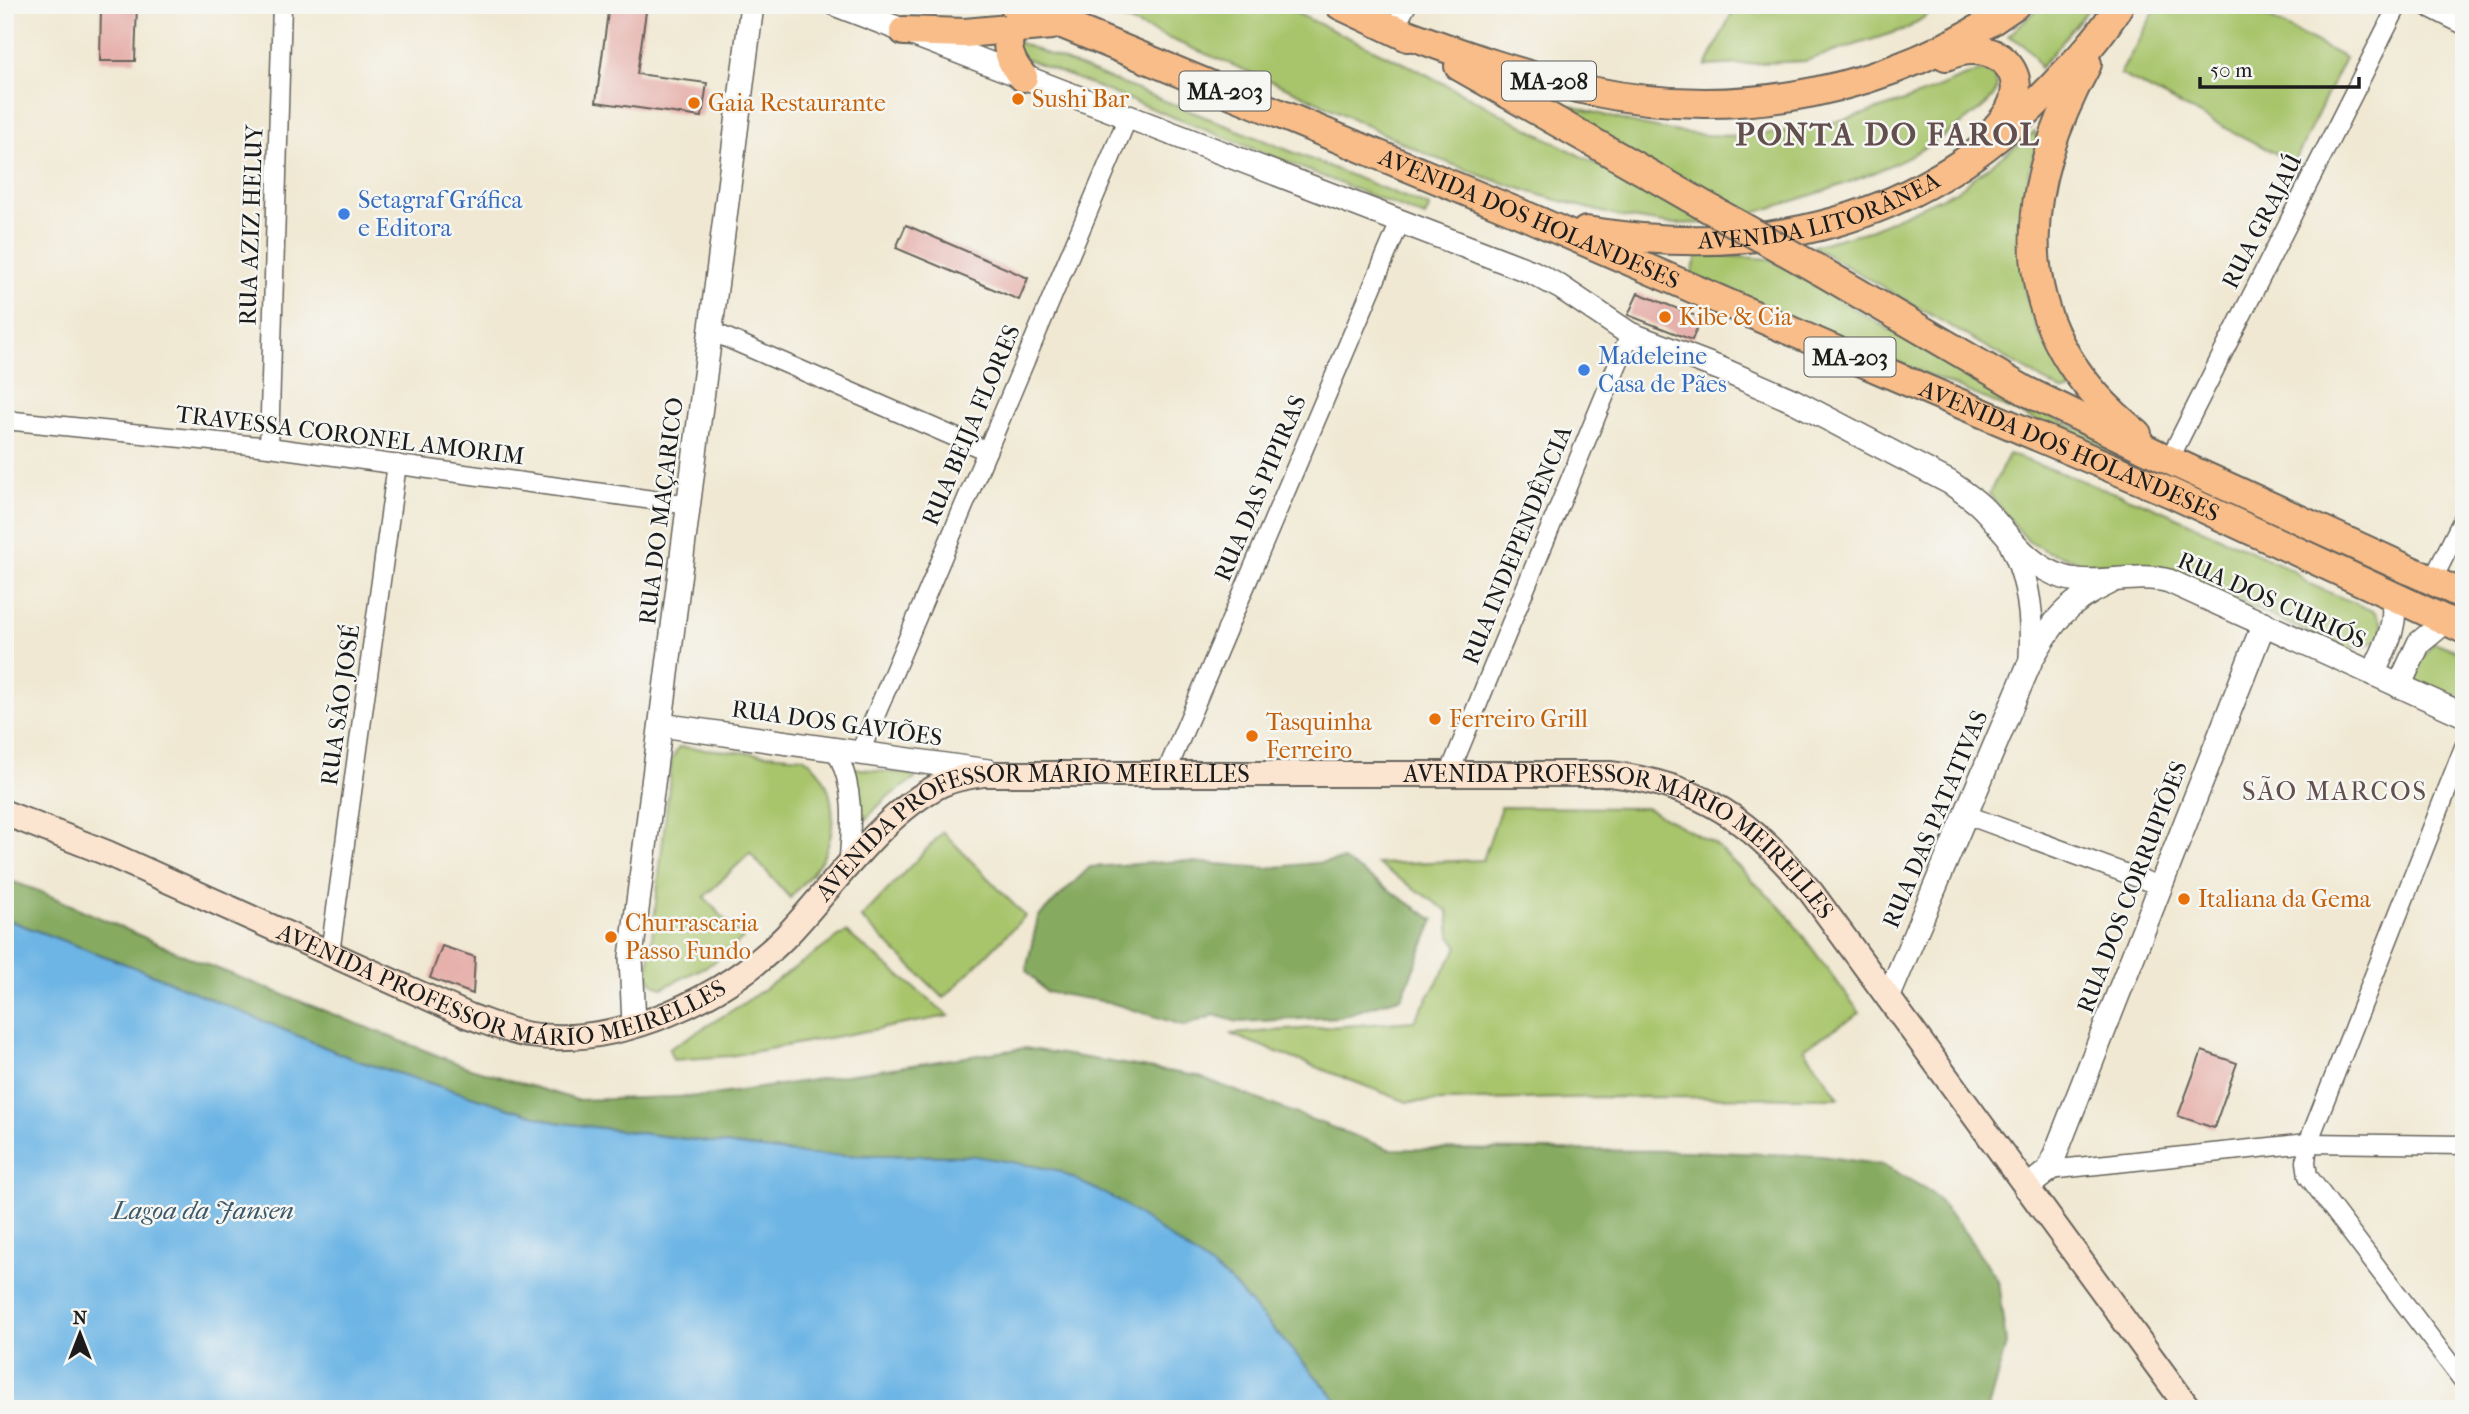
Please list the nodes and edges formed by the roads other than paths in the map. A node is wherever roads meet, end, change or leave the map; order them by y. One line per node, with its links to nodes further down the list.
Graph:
1 (282, 5): 24 (street, RUA AZIZ HELUY)
2 (752, 5): 21 (street, RUA DO MAÇARICO)
3 (837, 5): 14 (street, RUA DOS CURIÓS)
4 (1037, 5): 12 (main road)
5 (1340, 5): 11 (main road, AVENIDA DOS HOLANDESES / MA-203)
6 (2015, 5): 16 (main road, MA-208)
7 (2398, 5): 26 (street, RUA GRAJAÚ)
8 (2424, 5): 13 (street)
9 (2115, 11): 18 (main road, AVENIDA LITORÂNEA); 26 (main road)
10 (1014, 16): 12 (main road); 14 (main road); 15 (main road)
11 (1400, 17): 16 (main road, MA-208); 26 (main road, AVENIDA DOS HOLANDESES / MA-203, bridge)
12 (1065, 24): 19 (main road, AVENIDA DOS HOLANDESES / MA-203)
13 (2464, 25)
14 (904, 31): 15 (street, RUA DOS CURIÓS)
15 (1024, 77): 17 (street, RUA DOS CURIÓS)
16 (1805, 94): 18 (main road)
17 (1128, 117): 20 (street, RUA DOS CURIÓS); 25 (street, RUA BEIJA FLORES)
18 (1961, 164): 19 (main road, AVENIDA LITORÂNEA)
19 (1531, 218): 34 (main road, AVENIDA DOS HOLANDESES / MA-203)
20 (1400, 222): 22 (street, RUA DOS CURIÓS); 46 (street, RUA DAS PIPIRAS)
21 (711, 331): 25 (street); 28 (street, RUA DO MAÇARICO)
22 (1630, 334): 30 (street, RUA DOS CURIÓS); 47 (street, RUA INDEPENDÊNCIA)
23 (5, 420): 24 (street, TRAVESSA CORONEL AMORIM)
24 (269, 447): 27 (street, TRAVESSA CORONEL AMORIM)
25 (987, 451): 44 (street, RUA BEIJA FLORES)
26 (2169, 460): 32 (main road, AVENIDA DOS HOLANDESES / MA-203)
27 (397, 464): 28 (street, TRAVESSA CORONEL AMORIM); 52 (street, RUA SÃO JOSÉ)
28 (689, 505): 41 (street, RUA DO MAÇARICO)
29 (2464, 517): 32 (street)
30 (2007, 536): 31 (street, RUA DOS CURIÓS); 37 (street, RUA DAS PATATIVAS)
31 (2115, 581): 35 (street, RUA DOS CURIÓS); 37 (street, RUA DAS PATATIVAS)
32 (2432, 581): 33 (main road, AVENIDA DOS HOLANDESES / MA-203)
33 (2464, 595)
34 (2392, 596): 36 (main road, AVENIDA DOS HOLANDESES / MA-203); 38 (street, RUA DOS CURIÓS)
35 (2264, 623): 38 (street, RUA DOS CURIÓS); 51 (street, RUA DOS CORRUPIÕES)
36 (2455, 625): 39 (street)
37 (2031, 660): 49 (street, RUA DAS PATATIVAS)
38 (2373, 674): 39 (street, RUA DOS CURIÓS)
39 (2399, 686): 40 (street, RUA DOS CURIÓS)
40 (2464, 715)
41 (661, 724): 43 (street, RUA DOS GAVIÕES); 54 (street, RUA DO MAÇARICO)
42 (2464, 747): 55 (street)
43 (834, 748): 44 (street, RUA DOS GAVIÕES); 50 (street)
44 (860, 752): 45 (street, RUA DOS GAVIÕES)
45 (1005, 773): 46 (main road, AVENIDA PROFESSOR MÁRIO MEIRELLES); 50 (main road, AVENIDA PROFESSOR MÁRIO MEIRELLES)
46 (1166, 773): 47 (main road, AVENIDA PROFESSOR MÁRIO MEIRELLES)
47 (1449, 774): 53 (main road, AVENIDA PROFESSOR MÁRIO MEIRELLES)
48 (5, 813): 52 (main road, AVENIDA PROFESSOR MÁRIO MEIRELLES)
49 (1967, 815): 51 (street); 53 (street, RUA DAS PATATIVAS)
50 (848, 867): 54 (main road, AVENIDA PROFESSOR MÁRIO MEIRELLES)
51 (2160, 886): 57 (street, RUA DOS CORRUPIÕES)
52 (330, 953): 54 (main road, AVENIDA PROFESSOR MÁRIO MEIRELLES)
53 (1888, 998): 58 (main road, AVENIDA PROFESSOR MÁRIO MEIRELLES)
54 (634, 1025)
55 (2308, 1143): 56 (street); 57 (street); 59 (street)
56 (2464, 1145)
57 (2049, 1170): 58 (street)
58 (2026, 1188): 60 (main road, AVENIDA PROFESSOR MÁRIO MEIRELLES)
59 (2464, 1382)
60 (2189, 1409)

